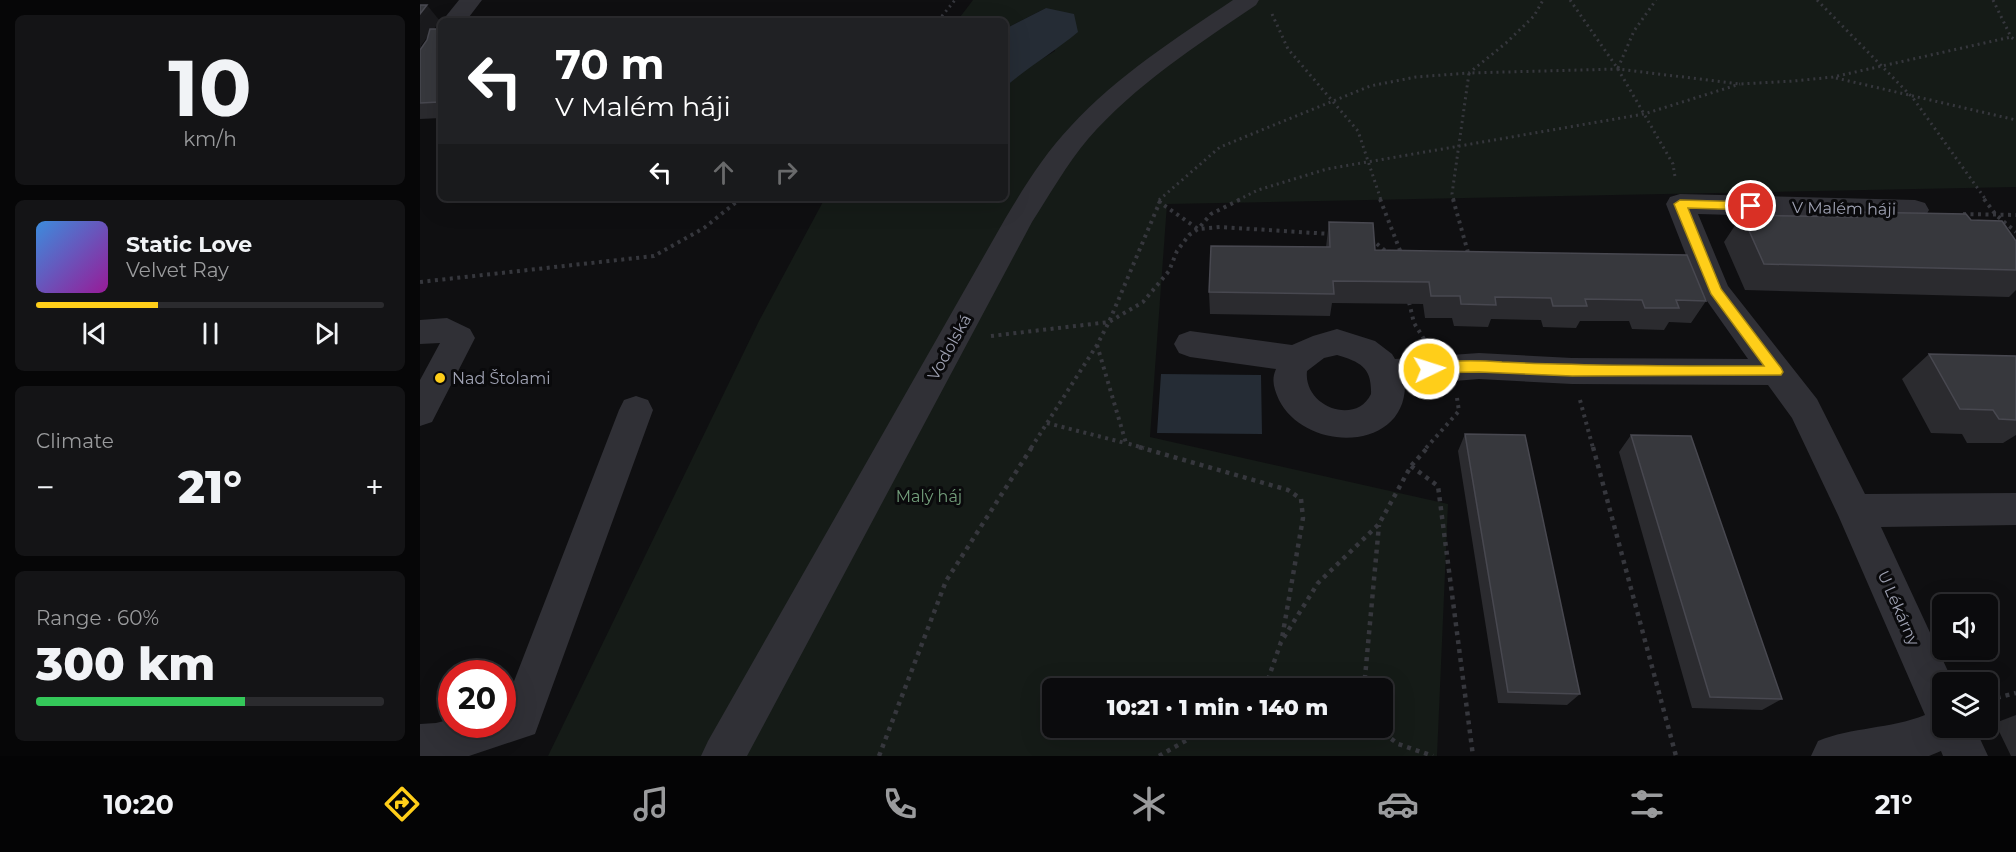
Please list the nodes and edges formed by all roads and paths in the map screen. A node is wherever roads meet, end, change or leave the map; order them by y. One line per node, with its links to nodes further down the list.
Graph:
1 (471, 0): 9 (street)
2 (955, 0): 10 (path)
3 (1543, 0): 15 (path)
4 (1570, 0): 14 (path)
5 (1656, 0): 14 (path)
6 (1817, 0): 13 (path)
7 (1994, 0): 11 (path)
8 (1258, 5): 19 (path); 42 (street, Vodolská)
9 (456, 18)
10 (940, 18)
11 (2011, 37): 12 (path); 13 (path)
12 (2016, 41)
13 (1883, 65): 16 (path); 18 (path)
14 (1618, 69): 15 (path); 17 (path); 20 (path)
15 (1469, 73): 19 (path); 22 (path)
16 (1833, 77): 17 (path); 18 (path)
17 (1740, 84): 20 (path)
18 (1912, 98): 21 (path); 29 (path)
19 (1333, 100): 23 (path); 25 (path)
20 (1644, 114): 22 (path); 26 (path)
21 (2016, 120)
22 (1459, 146): 23 (path); 37 (path)
23 (1367, 161): 31 (path); 36 (path)
24 (737, 201): 38 (path)
25 (1158, 201): 31 (path); 40 (path)
26 (1680, 204): 27 (street, V Malém háji); 48 (street)
27 (1915, 210)
28 (1966, 214): 29 (path)
29 (1996, 215): 30 (path); 32 (path)
30 (2016, 216)
31 (1198, 229): 33 (path); 40 (path)
32 (2016, 232)
33 (1334, 234)
34 (1364, 237): 35 (path)
35 (1393, 257)
36 (1404, 260)
37 (1460, 260)
38 (420, 282)
39 (1407, 293): 46 (path)
40 (1109, 322): 42 (path); 44 (path)
41 (420, 332): 51 (street)
42 (952, 340): 71 (street, Vodolská)
43 (1190, 344): 45 (street)
44 (1097, 345): 52 (path); 53 (path)
45 (1297, 359): 49 (street); 49 (street)
46 (1450, 367): 47 (street); 49 (street); 54 (path)
47 (1572, 371): 48 (street); 76 (path)
48 (1776, 372): 56 (street)
49 (1388, 373)
50 (636, 410): 64 (street)
51 (420, 412)
52 (1047, 423): 53 (path); 72 (path)
53 (1126, 443): 58 (path)
54 (1411, 466): 57 (path); 75 (path)
55 (2016, 509): 56 (street)
56 (1856, 511): 61 (street, U Lékárny)
57 (1379, 524): 58 (path); 60 (path)
58 (1281, 642): 59 (path)
59 (1268, 678)
60 (1365, 678)
61 (1932, 683)
62 (2016, 693): 63 (path)
63 (1998, 698)
64 (516, 720)
65 (1932, 733): 77 (street)
66 (458, 738): 70 (street)
67 (1190, 738): 73 (path)
68 (1390, 738): 74 (path)
69 (1957, 738): 78 (street)
70 (420, 746)
71 (723, 756)
72 (879, 756)
73 (1159, 756)
74 (1433, 756)
75 (1473, 756)
76 (1676, 756)
77 (1833, 756)
78 (1965, 756)

